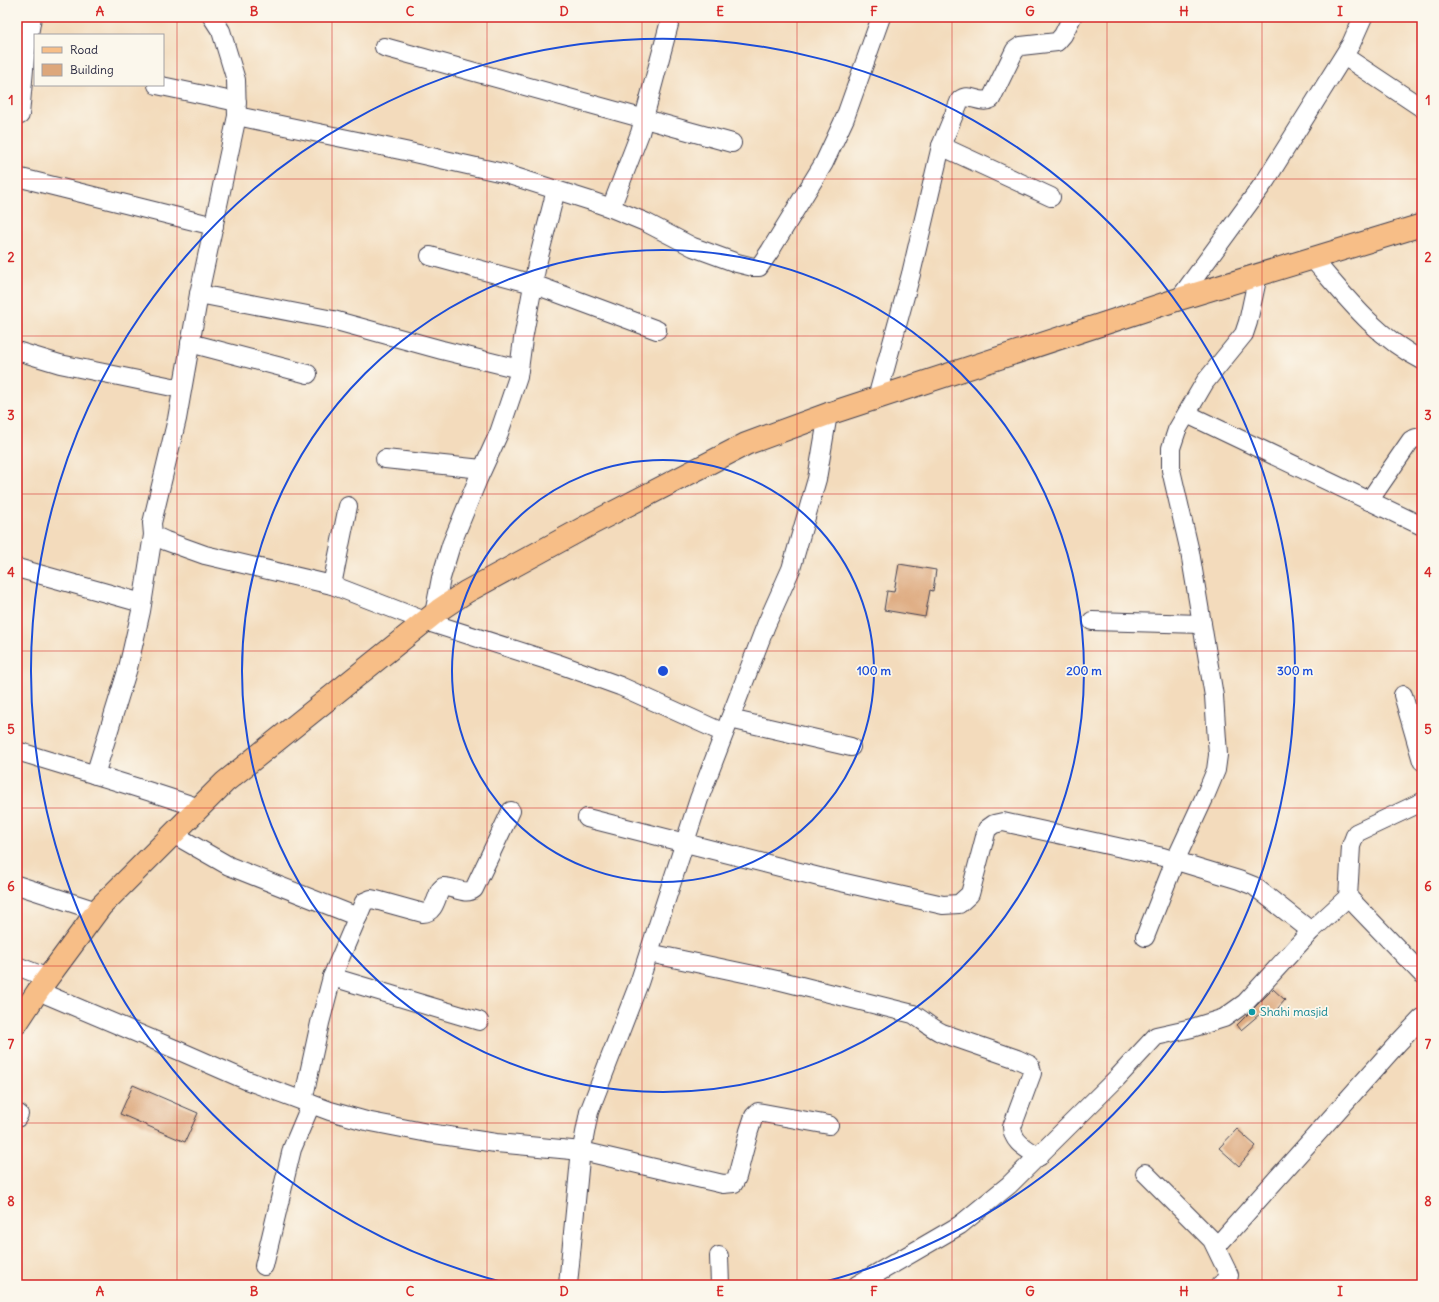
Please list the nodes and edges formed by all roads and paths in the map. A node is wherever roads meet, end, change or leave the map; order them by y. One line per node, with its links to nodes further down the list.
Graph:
1 (32, 17): 9 (street)
2 (212, 17): 12 (street)
3 (671, 17): 14 (street)
4 (882, 17): 20 (street)
5 (1072, 17): 16 (street)
6 (1363, 17): 8 (street)
7 (384, 47): 14 (street)
8 (1344, 56): 11 (street); 28 (street)
9 (26, 59): 13 (street)
10 (160, 86): 12 (street)
11 (1422, 108)
12 (237, 110): 18 (street); 22 (street)
13 (20, 115)
14 (644, 119): 15 (street); 20 (street)
15 (732, 143)
16 (941, 146): 19 (street); 36 (street)
17 (17, 177): 22 (street)
18 (556, 190): 20 (street); 26 (street)
19 (1050, 197)
20 (611, 208)
21 (1422, 225): 24 (main road)
22 (214, 226): 27 (street)
23 (430, 256): 26 (street)
24 (1312, 258): 25 (main road); 32 (street)
25 (1258, 275): 28 (main road); 38 (street)
26 (533, 284): 29 (street); 33 (street)
27 (199, 294): 30 (street); 33 (street)
28 (1179, 299): 36 (main road)
29 (658, 330)
30 (190, 343): 34 (street); 35 (street)
31 (17, 351): 35 (street)
32 (1422, 360)
33 (519, 369): 41 (street)
34 (308, 374)
35 (182, 389): 45 (street)
36 (877, 398): 37 (main road)
37 (828, 414): 49 (main road); 53 (street)
38 (1187, 414): 42 (street); 51 (street)
39 (1422, 439): 42 (street)
40 (385, 459): 41 (street)
41 (482, 469): 49 (street)
42 (1369, 501): 44 (street)
43 (348, 506): 47 (street)
44 (1422, 526)
45 (153, 535): 47 (street); 48 (street)
46 (17, 568): 48 (street)
47 (332, 585): 49 (street)
48 (142, 603): 57 (street)
49 (430, 617): 53 (street); 59 (main road)
50 (1092, 621): 51 (street)
51 (1202, 624): 64 (street)
52 (1403, 694): 56 (street)
53 (727, 726): 54 (street); 63 (street)
54 (852, 747)
55 (17, 752): 57 (street)
56 (1422, 761)
57 (95, 776): 59 (street)
58 (1422, 802): 66 (street)
59 (199, 808): 62 (main road)
60 (511, 811): 68 (street)
61 (587, 818): 63 (street)
62 (173, 834): 67 (main road); 68 (street)
63 (685, 842): 64 (street); 71 (street)
64 (1175, 861): 69 (street); 70 (street)
65 (17, 885): 67 (street)
66 (1348, 897): 69 (street); 73 (street)
67 (97, 911): 75 (main road)
68 (358, 917): 74 (street)
69 (1311, 931): 82 (street)
70 (1145, 936)
71 (649, 953): 81 (street); 82 (street)
72 (17, 966): 75 (street)
73 (1422, 974)
74 (332, 977): 77 (street); 79 (street)
75 (43, 984): 78 (main road); 79 (street)
76 (1422, 1018): 84 (street)
77 (479, 1020)
78 (17, 1023)
79 (307, 1103): 81 (street); 86 (street)
80 (829, 1125): 81 (street)
81 (582, 1151): 87 (street)
82 (1038, 1157): 89 (street)
83 (1145, 1173): 84 (street)
84 (1216, 1247): 90 (street)
85 (719, 1256): 88 (street)
86 (264, 1266)
87 (568, 1285)
88 (720, 1285)
89 (858, 1285)
90 (1220, 1285)

